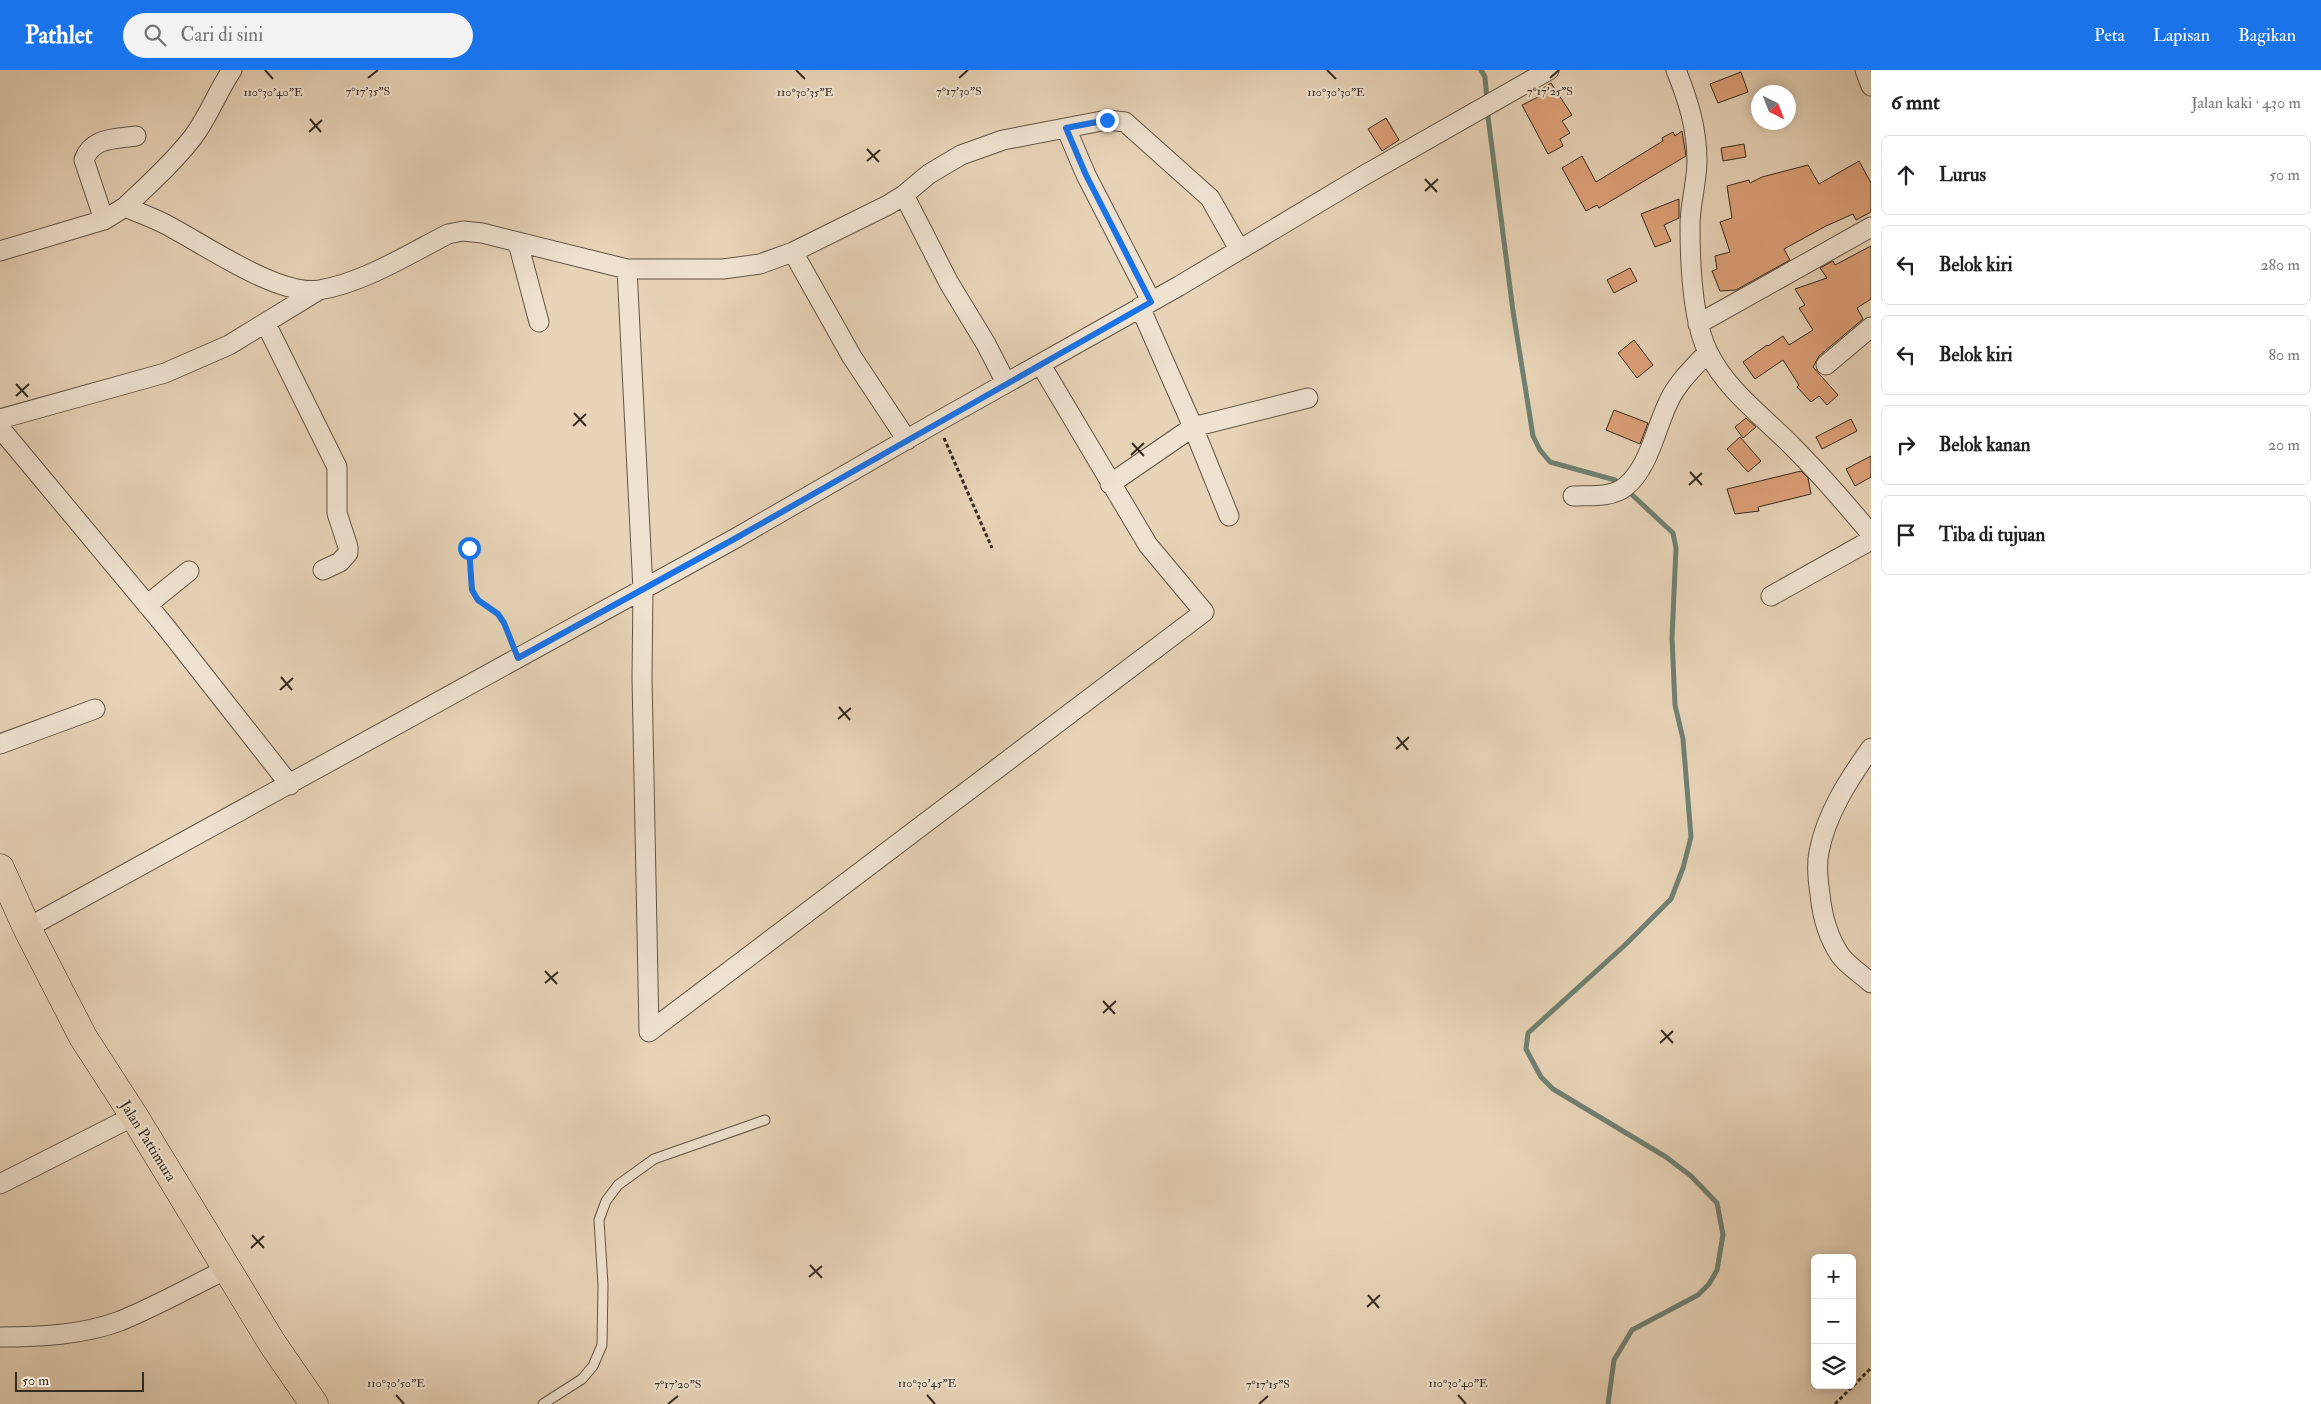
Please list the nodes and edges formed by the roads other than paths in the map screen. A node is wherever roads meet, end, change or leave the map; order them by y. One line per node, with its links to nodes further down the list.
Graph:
1 (232, 70): 9 (street)
2 (1549, 70): 13 (street)
3 (1676, 70): 21 (street)
4 (1865, 70): 5 (street)
5 (1871, 86)
6 (1066, 128): 8 (street); 13 (street); 18 (street)
7 (136, 136): 10 (street)
8 (904, 195): 15 (street); 26 (street)
9 (124, 207): 10 (street); 17 (street)
10 (104, 220): 14 (street)
11 (1871, 227): 21 (street)
12 (518, 243): 16 (street); 17 (street); 19 (street)
13 (1239, 249): 18 (street)
14 (0, 251)
15 (793, 252): 16 (street); 31 (street)
16 (627, 269): 39 (street)
17 (319, 290): 20 (street)
18 (1145, 304): 24 (street); 29 (street)
19 (539, 322)
20 (266, 324): 28 (street); 37 (street)
21 (1698, 324): 23 (street)
22 (1871, 327): 25 (street)
23 (1708, 352): 33 (street); 35 (street)
24 (1040, 364): 26 (street); 32 (street)
25 (1826, 365)
26 (1006, 383): 31 (street)
27 (1308, 398): 29 (street)
28 (0, 419)
29 (1193, 427): 32 (street); 34 (street)
30 (0, 428): 41 (street)
31 (907, 440): 39 (street)
32 (1110, 484): 39 (street)
33 (1573, 496)
34 (1229, 516)
35 (1871, 534)
36 (1871, 540): 40 (street)
37 (324, 570)
38 (189, 571): 41 (street)
39 (643, 590): 45 (street)
40 (1771, 596)
41 (148, 605): 45 (street)
42 (95, 709): 43 (street)
43 (0, 744)
44 (1871, 748): 48 (street)
45 (290, 785): 47 (street)
46 (0, 868): 47 (main road, Jalan Pattimura)
47 (27, 928): 49 (main road, Jalan Pattimura)
48 (1871, 982)
49 (134, 1116): 51 (street); 52 (main road, Jalan Pattimura)
50 (765, 1120): 55 (lane)
51 (0, 1184)
52 (227, 1269): 53 (street); 54 (main road, Jalan Pattimura)
53 (0, 1337)
54 (314, 1404)
55 (543, 1404)

